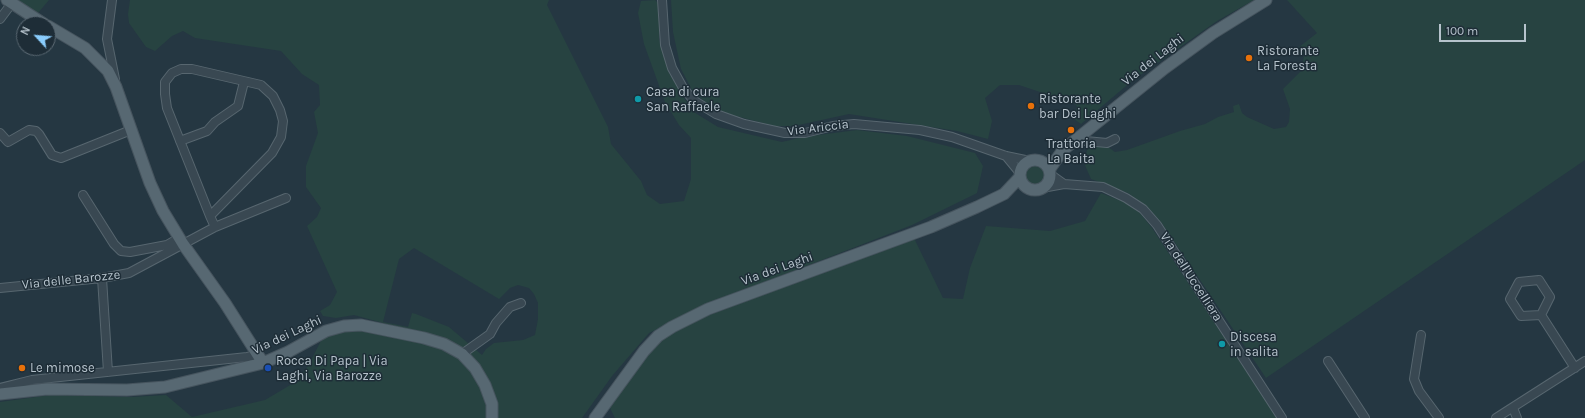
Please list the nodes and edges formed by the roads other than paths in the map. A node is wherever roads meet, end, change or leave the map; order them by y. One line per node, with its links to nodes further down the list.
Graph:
1 (112, 0): 9 (street)
2 (662, 0): 16 (street, Via Ariccia)
3 (1266, 0): 13 (main road, Via dei Laghi)
4 (9, 2): 5 (main road); 6 (street)
5 (31, 16)
6 (0, 19)
7 (56, 31): 9 (main road)
8 (244, 82): 14 (street); 14 (street); 25 (street)
9 (116, 87): 10 (main road)
10 (131, 130): 11 (street); 27 (main road)
11 (0, 134)
12 (1115, 139): 13 (street)
13 (1075, 140): 15 (main road, Via dei Laghi)
14 (180, 141): 25 (street)
15 (1063, 150): 17 (main road, Via dei Laghi); 18 (main road, Via dei Laghi)
16 (1006, 156): 17 (street, Via Ariccia); 19 (street)
17 (1034, 160): 18 (main road); 19 (main road)
18 (1050, 172): 20 (street); 21 (main road)
19 (1020, 175): 21 (main road); 22 (main road, Via dei Laghi)
20 (1064, 184): 21 (street, Via dell'Uccelliera); 44 (street, Via dell'Uccelliera)
21 (1038, 189): 22 (main road, Via dei Laghi)
22 (1004, 194): 43 (main road, Via dei Laghi)
23 (83, 195): 27 (street)
24 (286, 198): 26 (street)
25 (210, 216): 26 (street)
26 (215, 227): 27 (street)
27 (181, 241): 28 (street, Via delle Barozze); 34 (main road)
28 (102, 278): 29 (street, Via delle Barozze); 38 (street)
29 (0, 288)
30 (521, 303): 33 (street)
31 (1541, 315): 31 (street); 37 (street)
32 (1421, 335): 46 (street)
33 (462, 354): 34 (main road, Via dei Laghi); 42 (main road, Via dei Laghi)
34 (261, 359): 38 (street); 40 (main road, Via dei Laghi)
35 (1328, 361): 45 (street)
36 (1585, 361): 37 (street)
37 (1575, 368): 41 (street)
38 (108, 372): 39 (street)
39 (0, 388)
40 (0, 394)
41 (1513, 408): 47 (street); 48 (street)
42 (492, 418)
43 (595, 418)
44 (1282, 418)
45 (1365, 418)
46 (1438, 418)
47 (1496, 418)
48 (1517, 418)

